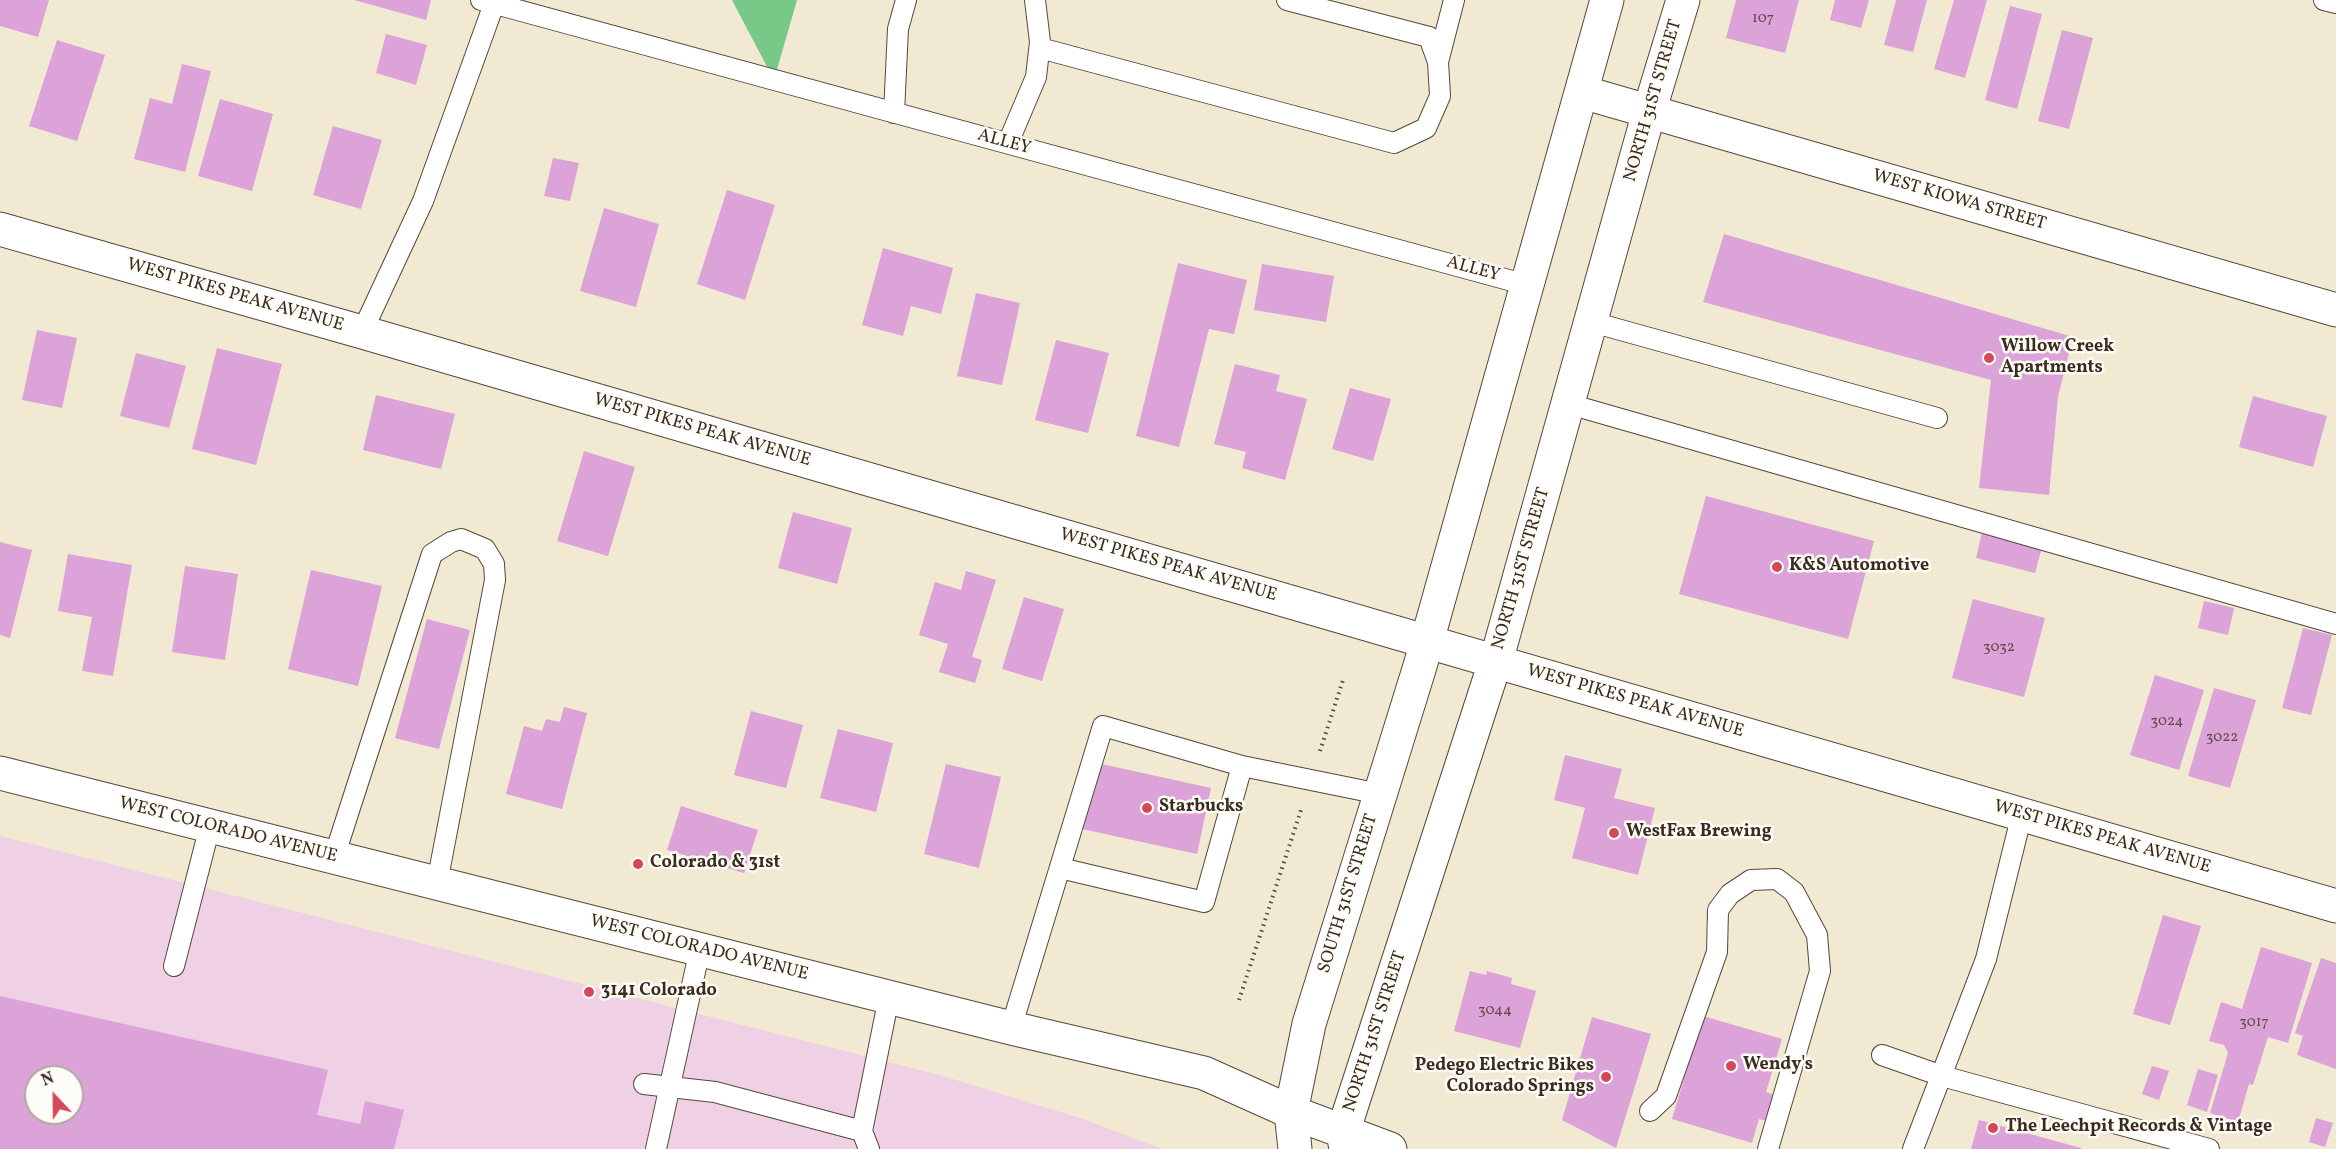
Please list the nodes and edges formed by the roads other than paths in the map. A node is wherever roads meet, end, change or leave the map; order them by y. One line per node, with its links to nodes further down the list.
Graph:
1 (906, 0): 14 (lane)
2 (1035, 0): 10 (lane)
3 (1287, 0): 11 (lane)
4 (1454, 0): 11 (lane)
5 (1607, 0): 12 (main road)
6 (1683, 0): 13 (main road, NORTH 31ST STREET)
7 (2324, 0): 9 (lane)
8 (488, 2): 14 (lane, ALLEY); 20 (lane)
9 (2336, 3)
10 (1040, 48): 11 (lane); 15 (lane)
11 (1438, 62)
12 (1582, 92): 13 (main road, WEST KIOWA STREET); 17 (main road)
13 (1649, 112): 18 (main road, WEST KIOWA STREET); 19 (main road, NORTH 31ST STREET)
14 (894, 113): 15 (lane, ALLEY)
15 (1008, 143): 17 (lane, ALLEY)
16 (0, 229): 20 (main road, WEST PIKES PEAK AVENUE)
17 (1527, 285): 24 (main road)
18 (2336, 310)
19 (1592, 322): 21 (main road, NORTH 31ST STREET); 22 (lane)
20 (362, 332): 24 (main road, WEST PIKES PEAK AVENUE)
21 (1569, 404): 23 (lane); 25 (main road, NORTH 31ST STREET)
22 (1937, 418)
23 (2336, 624)
24 (1427, 642): 25 (main road, WEST PIKES PEAK AVENUE); 28 (main road, SOUTH 31ST STREET)
25 (1496, 662): 29 (main road, WEST PIKES PEAK AVENUE); 46 (main road, NORTH 31ST STREET)
26 (1242, 766): 28 (lane); 32 (lane); 32 (lane)
27 (0, 773): 30 (main road, WEST COLORADO AVENUE)
28 (1380, 794): 44 (main road, SOUTH 31ST STREET)
29 (2022, 814): 34 (main road, WEST PIKES PEAK AVENUE); 40 (lane)
30 (210, 826): 31 (main road, WEST COLORADO AVENUE); 36 (lane)
31 (334, 857): 33 (main road, WEST COLORADO AVENUE); 33 (lane)
32 (1059, 868): 38 (lane)
33 (436, 883): 35 (main road, WEST COLORADO AVENUE)
34 (2336, 906)
35 (700, 949): 37 (main road, WEST COLORADO AVENUE); 42 (lane)
36 (174, 966)
37 (889, 997): 38 (main road, WEST COLORADO AVENUE); 45 (lane)
38 (1011, 1028): 44 (main road, WEST COLORADO AVENUE)
39 (1882, 1055): 40 (lane)
40 (1942, 1076): 51 (lane); 52 (lane)
41 (644, 1084): 42 (lane)
42 (669, 1088): 45 (lane); 47 (lane)
43 (1650, 1111): 50 (lane)
44 (1291, 1112): 46 (main road, WEST COLORADO AVENUE); 48 (main road, SOUTH 31ST STREET)
45 (865, 1140)
46 (1345, 1140): 49 (main road, WEST COLORADO AVENUE)
47 (656, 1149)
48 (1295, 1149)
49 (1390, 1149)
50 (1768, 1149)
51 (1913, 1149)
52 (2208, 1149)

